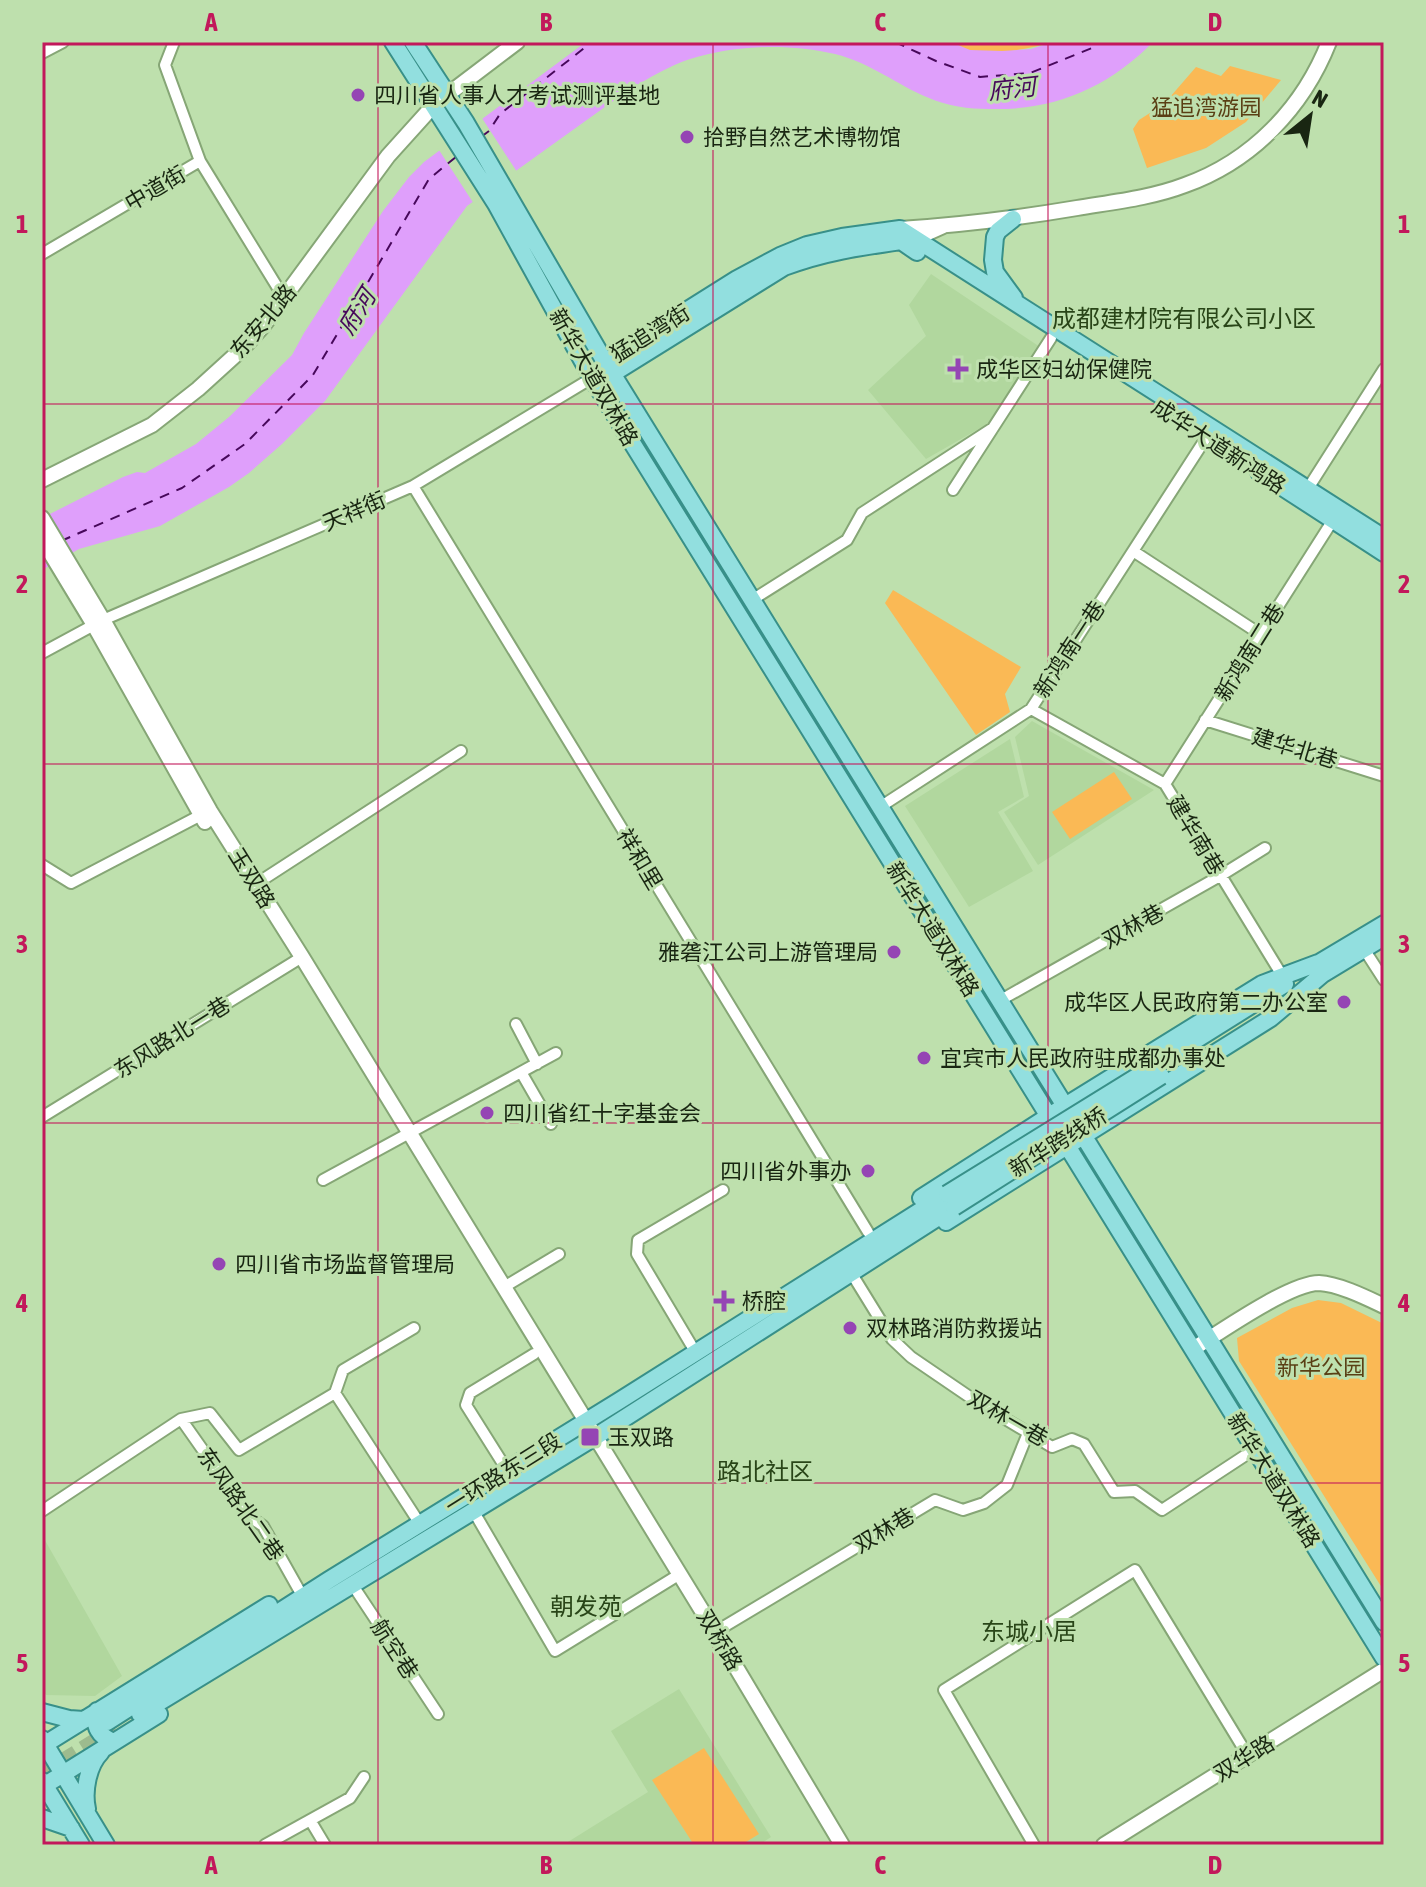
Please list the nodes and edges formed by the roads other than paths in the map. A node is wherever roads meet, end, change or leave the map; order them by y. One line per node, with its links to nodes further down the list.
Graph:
1 (63, 42): 7 (street)
2 (174, 42): 9 (street, 中道街)
3 (393, 42): 8 (main road)
4 (413, 42): 8 (main road)
5 (517, 42): 8 (main road, 东安北路)
6 (1329, 42): 11 (main road, 猛追湾街)
7 (42, 53)
8 (441, 100): 10 (main road); 14 (main road, 东安北路)
9 (200, 161): 13 (street, 中道街); 14 (street)
10 (496, 191): 17 (main road, 新华大道双林路); 19 (main road, 新华大道双林路)
11 (1013, 219): 12 (main road, 猛追湾街); 15 (main road)
12 (905, 236): 15 (main road, 成华大道新鸿路); 16 (main road, 成华大道新鸿路); 17 (main road, 猛追湾街)
13 (42, 254)
14 (284, 298): 22 (main road, 东安北路)
15 (1019, 305): 25 (main road, 成华大道新鸿路)
16 (1051, 338): 20 (street); 21 (main road, 成华大道新鸿路)
17 (608, 368): 19 (main road, 猛追湾街); 33 (main road, 新华大道双林路)
18 (1384, 369): 25 (street)
19 (592, 378): 23 (street, 天祥街); 61 (main road, 新华大道双林路)
20 (993, 428): 24 (street); 33 (street)
21 (1206, 438): 27 (main road, 成华大道新鸿路); 30 (street, 新鸿南一巷)
22 (42, 480)
23 (413, 486): 34 (street, 天祥街); 69 (street, 祥和里)
24 (953, 490)
25 (1307, 490): 28 (main road, 成华大道新鸿路)
26 (42, 518): 32 (main road)
27 (1333, 520): 31 (main road, 成华大道新鸿路); 35 (street, 新鸿南二巷)
28 (1384, 538)
29 (42, 539): 32 (main road)
30 (1133, 551): 35 (street); 37 (street, 新鸿南一巷)
31 (1384, 553)
32 (63, 563): 34 (main road, 玉双路)
33 (752, 600): 42 (main road, 新华大道双林路)
34 (99, 622): 36 (street, 天祥街); 43 (main road, 玉双路); 47 (main road, 玉双路)
35 (1260, 634): 38 (street, 新鸿南二巷)
36 (42, 653)
37 (1031, 709): 41 (street, 建华南巷); 42 (street, 新鸿南一巷)
38 (1205, 720): 40 (street, 建华北巷); 41 (street, 新鸿南二巷)
39 (461, 751): 47 (street)
40 (1384, 776)
41 (1165, 784): 46 (street, 建华南巷)
42 (880, 807): 55 (main road, 新华大道双林路)
43 (201, 815): 45 (street); 51 (main road, 玉双路)
44 (1265, 848): 46 (street, 双林巷)
45 (42, 865)
46 (1220, 876): 53 (street, 建华南巷); 55 (street, 双林巷)
47 (256, 884): 51 (main road, 玉双路)
48 (1384, 924): 52 (main road)
49 (1384, 937): 50 (main road)
50 (1364, 949): 52 (main road); 54 (street)
51 (299, 959): 62 (street, 东风路北一巷); 64 (main road, 玉双路)
52 (1321, 968): 53 (main road); 65 (main road); 73 (main road, 新华跨线桥, bridge)
53 (1283, 977): 60 (main road)
54 (1384, 980)
55 (999, 1001): 60 (main road, 新华大道双林路)
56 (516, 1024): 58 (street)
57 (556, 1053): 58 (street)
58 (537, 1064): 59 (street)
59 (521, 1072): 63 (street); 64 (street)
60 (1065, 1106): 61 (main road); 65 (main road, 新华大道双林路)
61 (1049, 1116): 66 (main road, 新华大道双林路); 69 (main road)
62 (42, 1117)
63 (551, 1124)
64 (405, 1134): 67 (street); 72 (main road, 玉双路); 79 (main road, 玉双路)
65 (1083, 1136): 66 (main road); 76 (main road, 新华大道双林路)
66 (1068, 1146): 71 (main road); 77 (main road, 新华大道双林路)
67 (323, 1180)
68 (723, 1190): 78 (street)
69 (868, 1232): 73 (main road)
70 (559, 1254): 72 (street)
71 (855, 1279): 73 (main road); 83 (street, 双林一巷)
72 (504, 1287): 82 (main road, 玉双路)
73 (801, 1294): 78 (main road, 一环路东三段); 84 (main road, 一环路东三段)
74 (1384, 1306): 76 (main road)
75 (414, 1328): 80 (street)
76 (1209, 1339): 77 (main road); 93 (main road, 新华大道双林路)
77 (1193, 1349): 85 (main road, 新华大道双林路)
78 (696, 1353): 82 (main road, 一环路东三段)
79 (534, 1354): 82 (main road, 玉双路); 86 (street)
80 (335, 1393): 81 (street, 东风路北二巷); 89 (street)
81 (181, 1419): 87 (street); 92 (street, 东风路北二巷)
82 (582, 1424): 84 (main road, 玉双路); 86 (main road, 一环路东三段)
83 (1028, 1433): 85 (street, 双林一巷); 94 (street, 双林巷)
84 (592, 1439): 88 (main road, 一环路东三段); 90 (main road, 双桥路)
85 (1255, 1449): 95 (main road, 新华大道双林路)
86 (507, 1470): 89 (main road, 一环路东三段)
87 (42, 1511)
88 (474, 1512): 90 (street); 91 (main road, 一环路东三段)
89 (420, 1524): 91 (main road, 一环路东三段)
90 (676, 1577): 94 (main road, 双桥路); 113 (main road, 双桥路)
91 (340, 1585): 92 (main road); 98 (street, 航空巷); 99 (main road); 99 (main road)
92 (299, 1590): 99 (main road)
93 (1384, 1622)
94 (715, 1632): 114 (main road, 双桥路)
95 (1384, 1658)
96 (1384, 1670): 101 (main road, 双华路)
97 (42, 1712): 99 (main road)
98 (438, 1714)
99 (104, 1728): 100 (main road); 102 (main road); 106 (main road)
100 (43, 1743): 102 (main road)
101 (1248, 1756): 115 (street); 116 (main road, 双华路)
102 (63, 1773): 104 (main road); 106 (main road)
103 (364, 1777): 107 (street)
104 (43, 1785): 108 (main road)
105 (42, 1818): 108 (main road)
106 (89, 1818): 110 (main road)
107 (310, 1820): 111 (street); 112 (street)
108 (71, 1828): 109 (main road)
109 (81, 1845)
110 (106, 1845)
111 (265, 1845)
112 (325, 1845)
113 (832, 1845)
114 (842, 1845)
115 (1034, 1845)
116 (1104, 1845)

